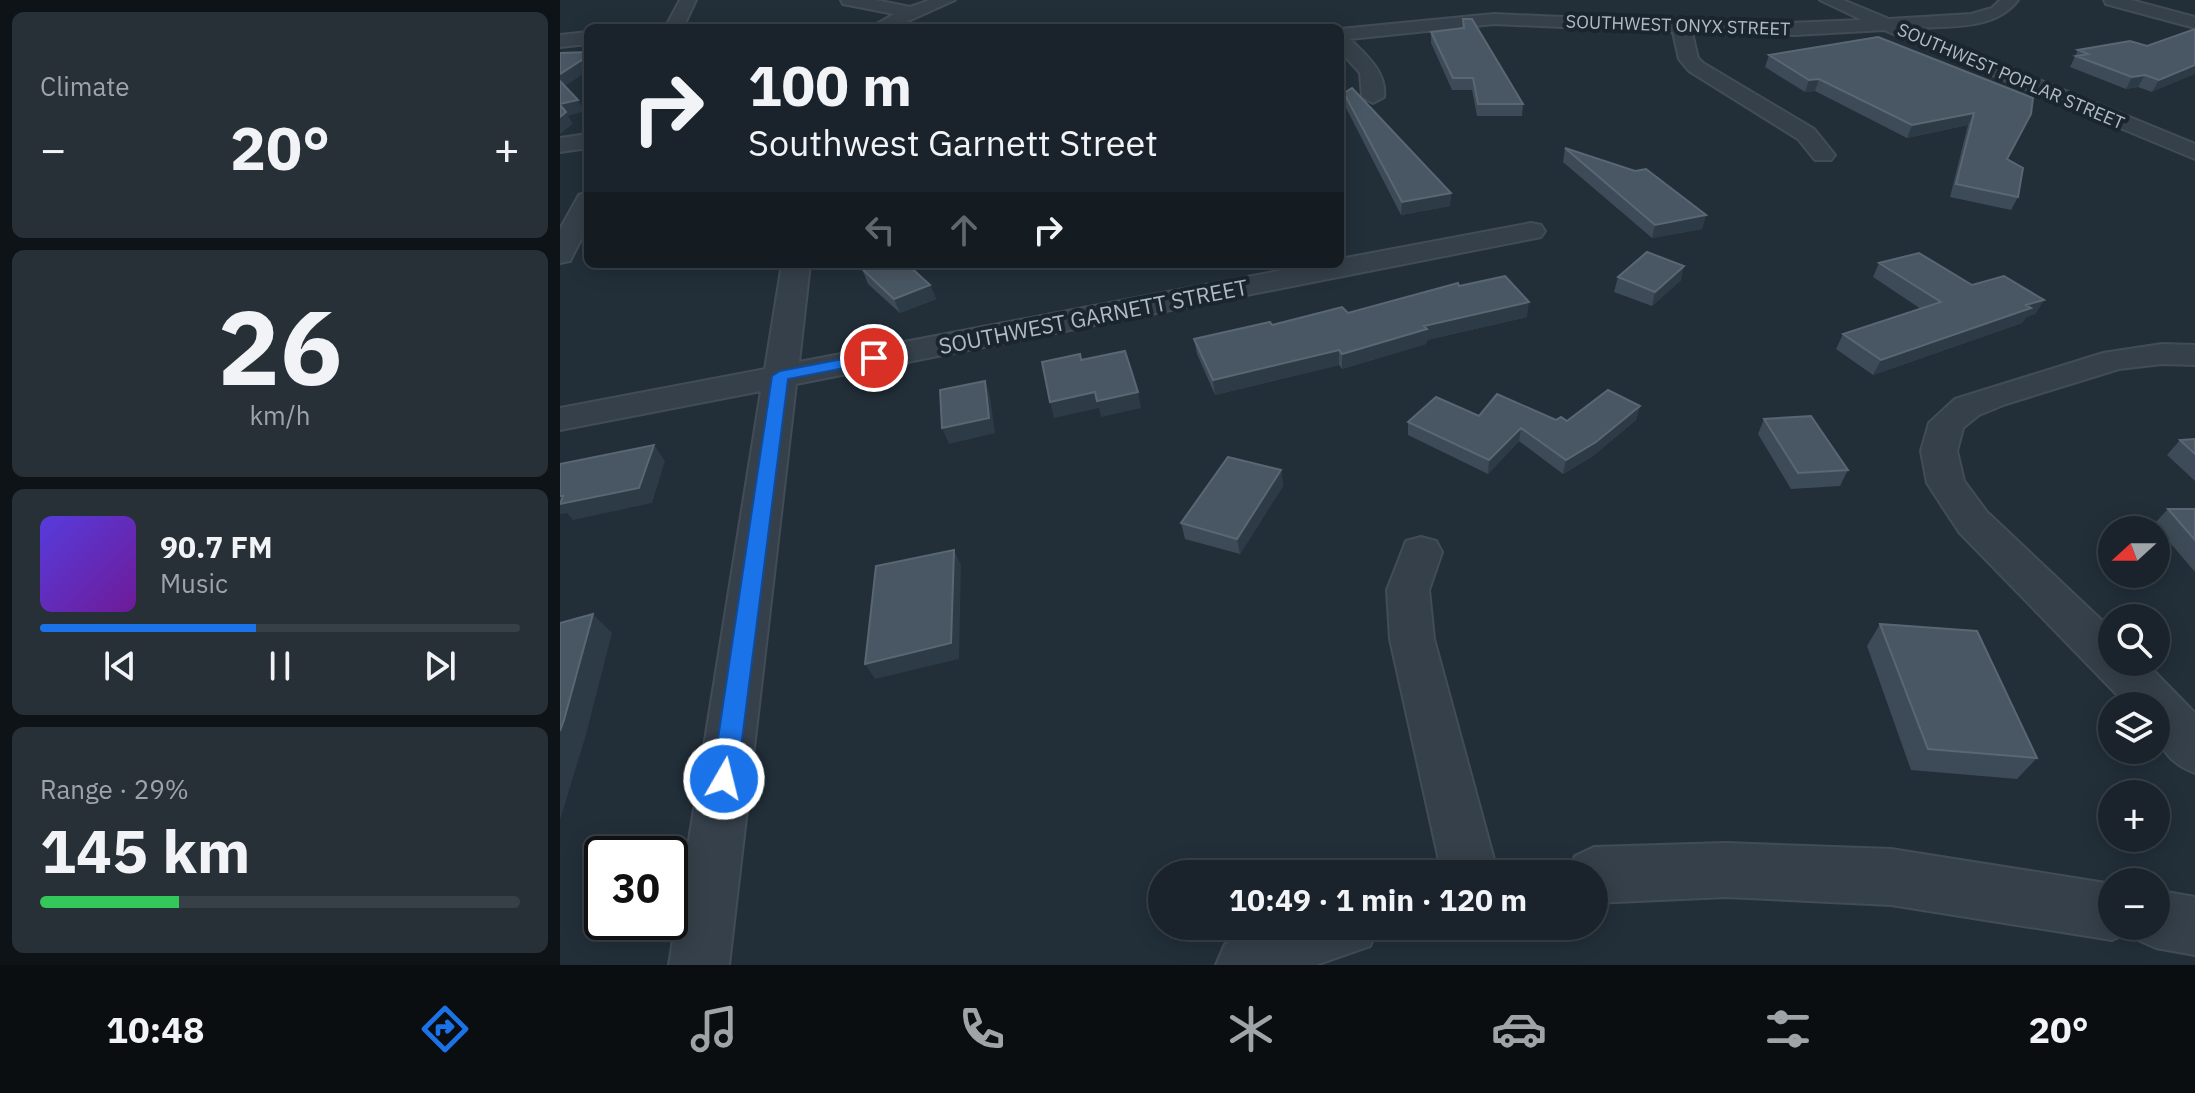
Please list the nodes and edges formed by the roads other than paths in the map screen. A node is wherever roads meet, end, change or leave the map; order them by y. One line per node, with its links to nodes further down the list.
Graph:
1 (688, 0): 11 (street)
2 (849, 0): 8 (street)
3 (947, 0): 8 (street)
4 (1538, 0): 9 (street)
5 (1828, 0): 13 (street, SOUTHWEST POPLAR STREET)
6 (2010, 0): 13 (street, SOUTHWEST ONYX STREET)
7 (2112, 0): 10 (street)
8 (911, 12): 12 (street)
9 (1543, 19): 14 (street, SOUTHWEST ONYX STREET); 15 (street, SOUTHWEST ONYX STREET)
10 (2195, 23)
11 (676, 24)
12 (887, 24)
13 (1887, 25): 14 (street, SOUTHWEST ONYX STREET); 22 (street, SOUTHWEST POPLAR STREET)
14 (1681, 27): 23 (street)
15 (1344, 37)
16 (584, 38): 17 (street)
17 (560, 41)
18 (1344, 43): 19 (street)
19 (1373, 97)
20 (584, 142): 21 (street)
21 (560, 145)
22 (2195, 152)
23 (1823, 155)
24 (584, 208): 26 (street)
25 (1531, 231): 27 (street, SOUTHWEST GARNETT STREET)
26 (560, 255)
27 (1344, 267)
28 (795, 268): 31 (street)
29 (1339, 268): 31 (street, SOUTHWEST GARNETT STREET)
30 (2195, 355): 34 (street)
31 (780, 376): 32 (street, SOUTHWEST GARNETT STREET); 43 (street)
32 (560, 419)
33 (1421, 552): 37 (street)
34 (2098, 644)
35 (2130, 676): 36 (street)
36 (2195, 750)
37 (1467, 860)
38 (1608, 874): 39 (street)
39 (2098, 910)
40 (2170, 922): 41 (street)
41 (2195, 926)
42 (1306, 940): 44 (street)
43 (699, 965)
44 (1246, 965)

